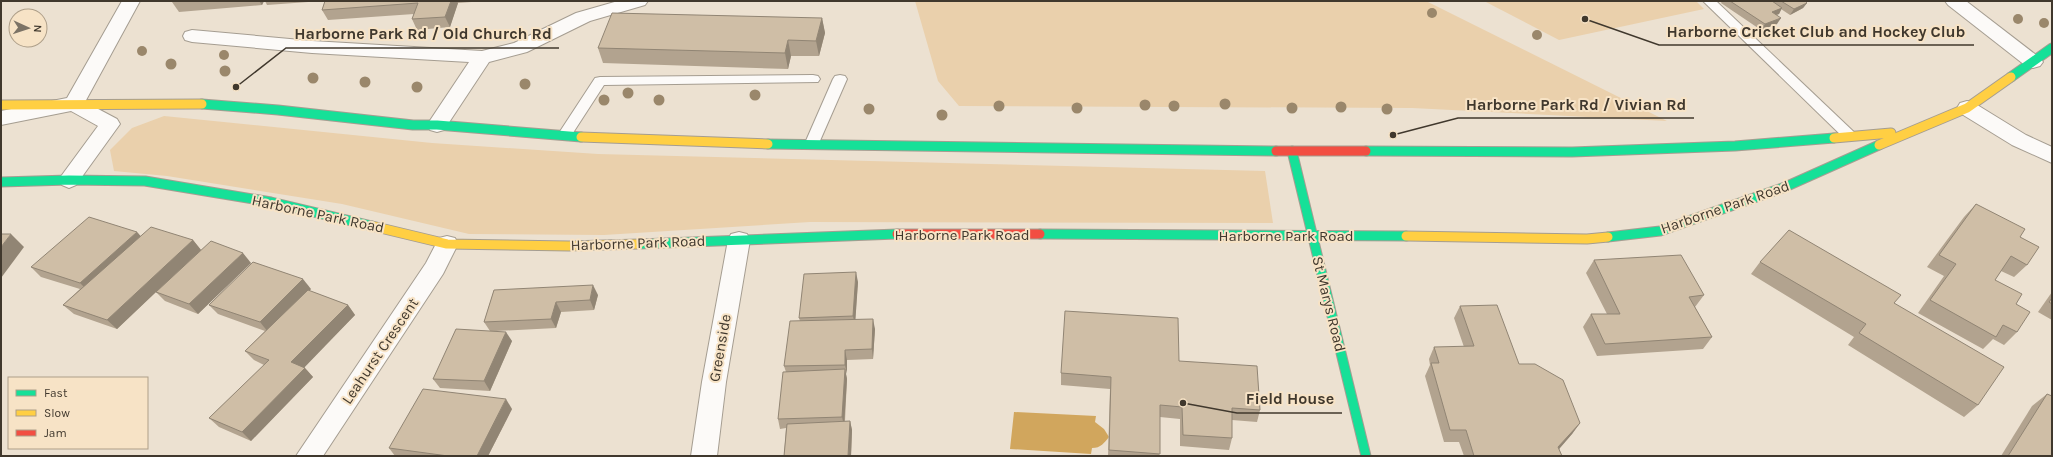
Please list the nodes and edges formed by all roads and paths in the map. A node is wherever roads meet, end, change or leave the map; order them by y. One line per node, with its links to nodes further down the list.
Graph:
1 (131, 1): 12 (street)
2 (639, 1): 7 (street)
3 (1709, 1): 18 (lane)
4 (1954, 1): 8 (street)
5 (192, 36): 7 (street)
6 (2052, 48): 8 (main road, Harborne Park Road)
7 (482, 57): 15 (street)
8 (2033, 62): 13 (main road, Harborne Park Road)
9 (840, 79): 19 (lane)
10 (813, 80): 17 (lane)
11 (1, 104): 12 (main road, Harborne Park Road)
12 (74, 104): 14 (street); 15 (main road, Harborne Park Road); 22 (street)
13 (1967, 108): 16 (main road, Harborne Park Road); 21 (street)
14 (1, 118)
15 (437, 125): 17 (main road, Harborne Park Road)
16 (1910, 131): 18 (main road, Harborne Park Road); 24 (main road, Harborne Park Road)
17 (564, 136): 19 (main road, Harborne Park Road)
18 (1851, 137): 20 (main road, Harborne Park Road)
19 (812, 143): 20 (main road, Harborne Park Road)
20 (1292, 151): 24 (main road, St Marys Road)
21 (2052, 156)
22 (69, 180): 23 (main road, Harborne Park Road); 26 (main road, Harborne Park Road)
23 (1, 182)
24 (1313, 235): 25 (main road, Harborne Park Road); 29 (main road, St Marys Road)
25 (739, 240): 26 (main road, Harborne Park Road); 28 (street, Greenside)
26 (447, 244): 27 (street, Leahurst Crescent)
27 (309, 456)
28 (704, 456)
29 (1366, 456)

